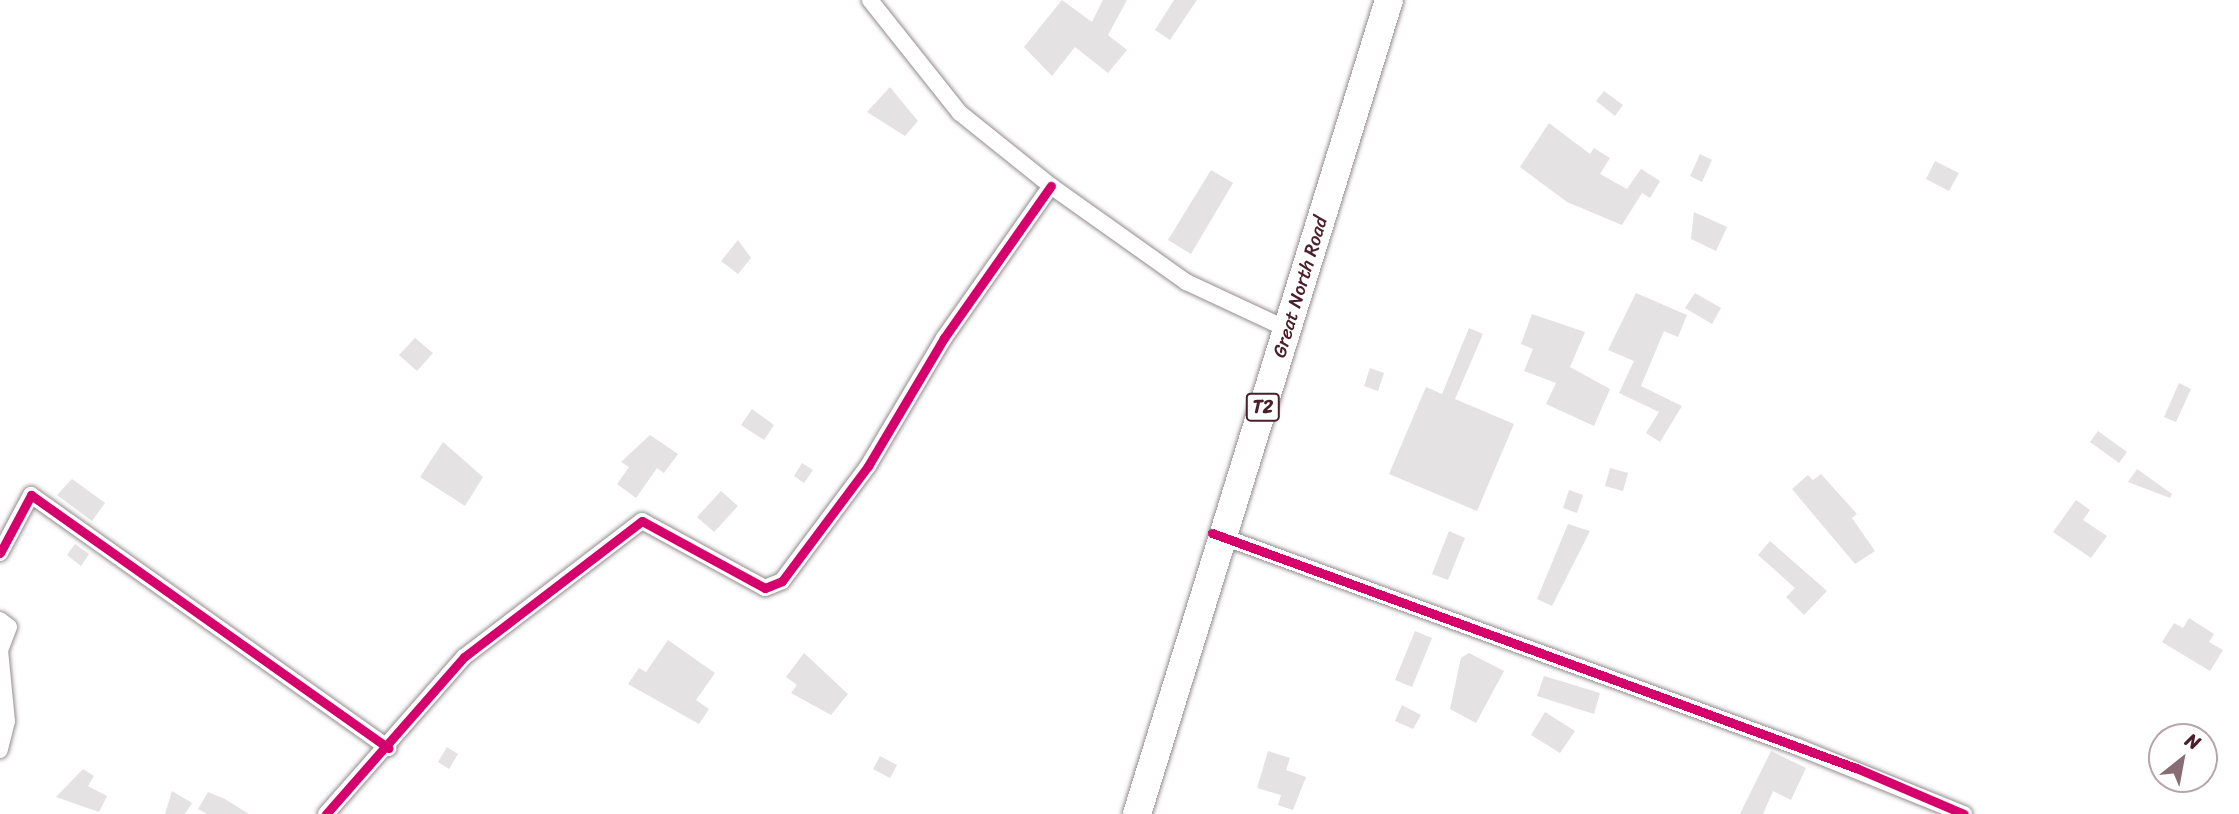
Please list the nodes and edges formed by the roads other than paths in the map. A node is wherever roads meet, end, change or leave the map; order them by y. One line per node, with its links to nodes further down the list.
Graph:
1 (870, 0): 4 (street)
2 (1371, 0): 5 (highway, Great North Road / T2)
3 (1389, 0): 5 (highway, Great North Road / T2)
4 (1051, 186): 5 (street); 9 (street)
5 (1281, 325): 6 (highway, Great North Road / T2)
6 (1217, 535): 12 (highway, Great North Road / T2); 13 (highway, Great North Road / T2); 14 (street)
7 (0, 553): 9 (street)
8 (0, 620): 10 (street)
9 (388, 748): 11 (street)
10 (0, 750)
11 (326, 814)
12 (1123, 814)
13 (1137, 814)
14 (1964, 814)

